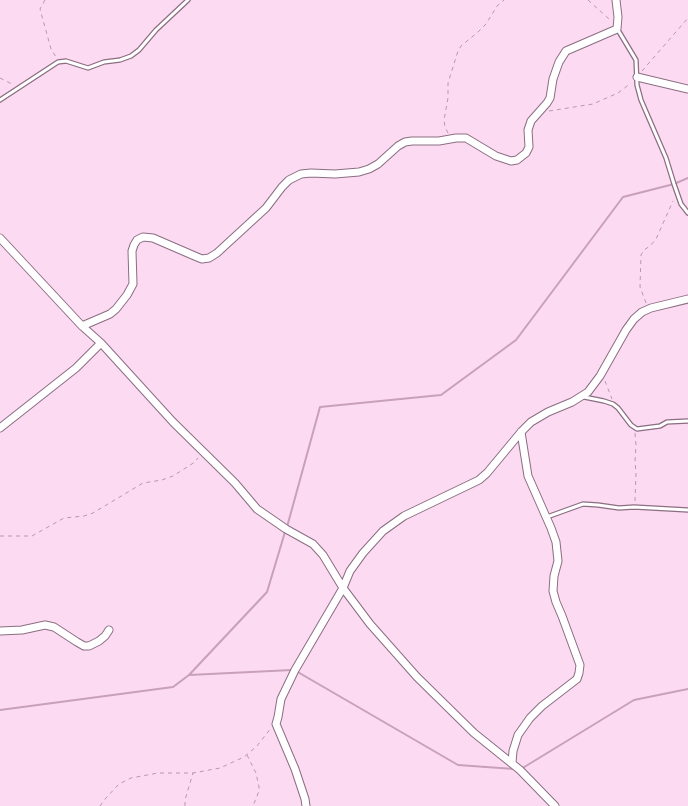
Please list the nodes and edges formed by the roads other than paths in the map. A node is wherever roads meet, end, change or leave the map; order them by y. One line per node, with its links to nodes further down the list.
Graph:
1 (188, 0): 6 (lane)
2 (616, 0): 3 (street)
3 (617, 28): 4 (lane); 10 (street)
4 (637, 77): 5 (street); 7 (lane)
5 (688, 89)
6 (0, 100)
7 (688, 213)
8 (0, 238): 10 (street)
9 (688, 299): 12 (street)
10 (82, 326): 11 (street)
11 (100, 343): 14 (street); 18 (street)
12 (581, 397): 13 (lane); 15 (street)
13 (688, 421)
14 (0, 428)
15 (521, 432): 17 (street); 18 (street)
16 (688, 510): 17 (lane)
17 (546, 518): 21 (street)
18 (343, 588): 21 (street); 22 (street)
19 (109, 630): 20 (street)
20 (0, 631)
21 (512, 764): 23 (street)
22 (306, 806)
23 (555, 806)

